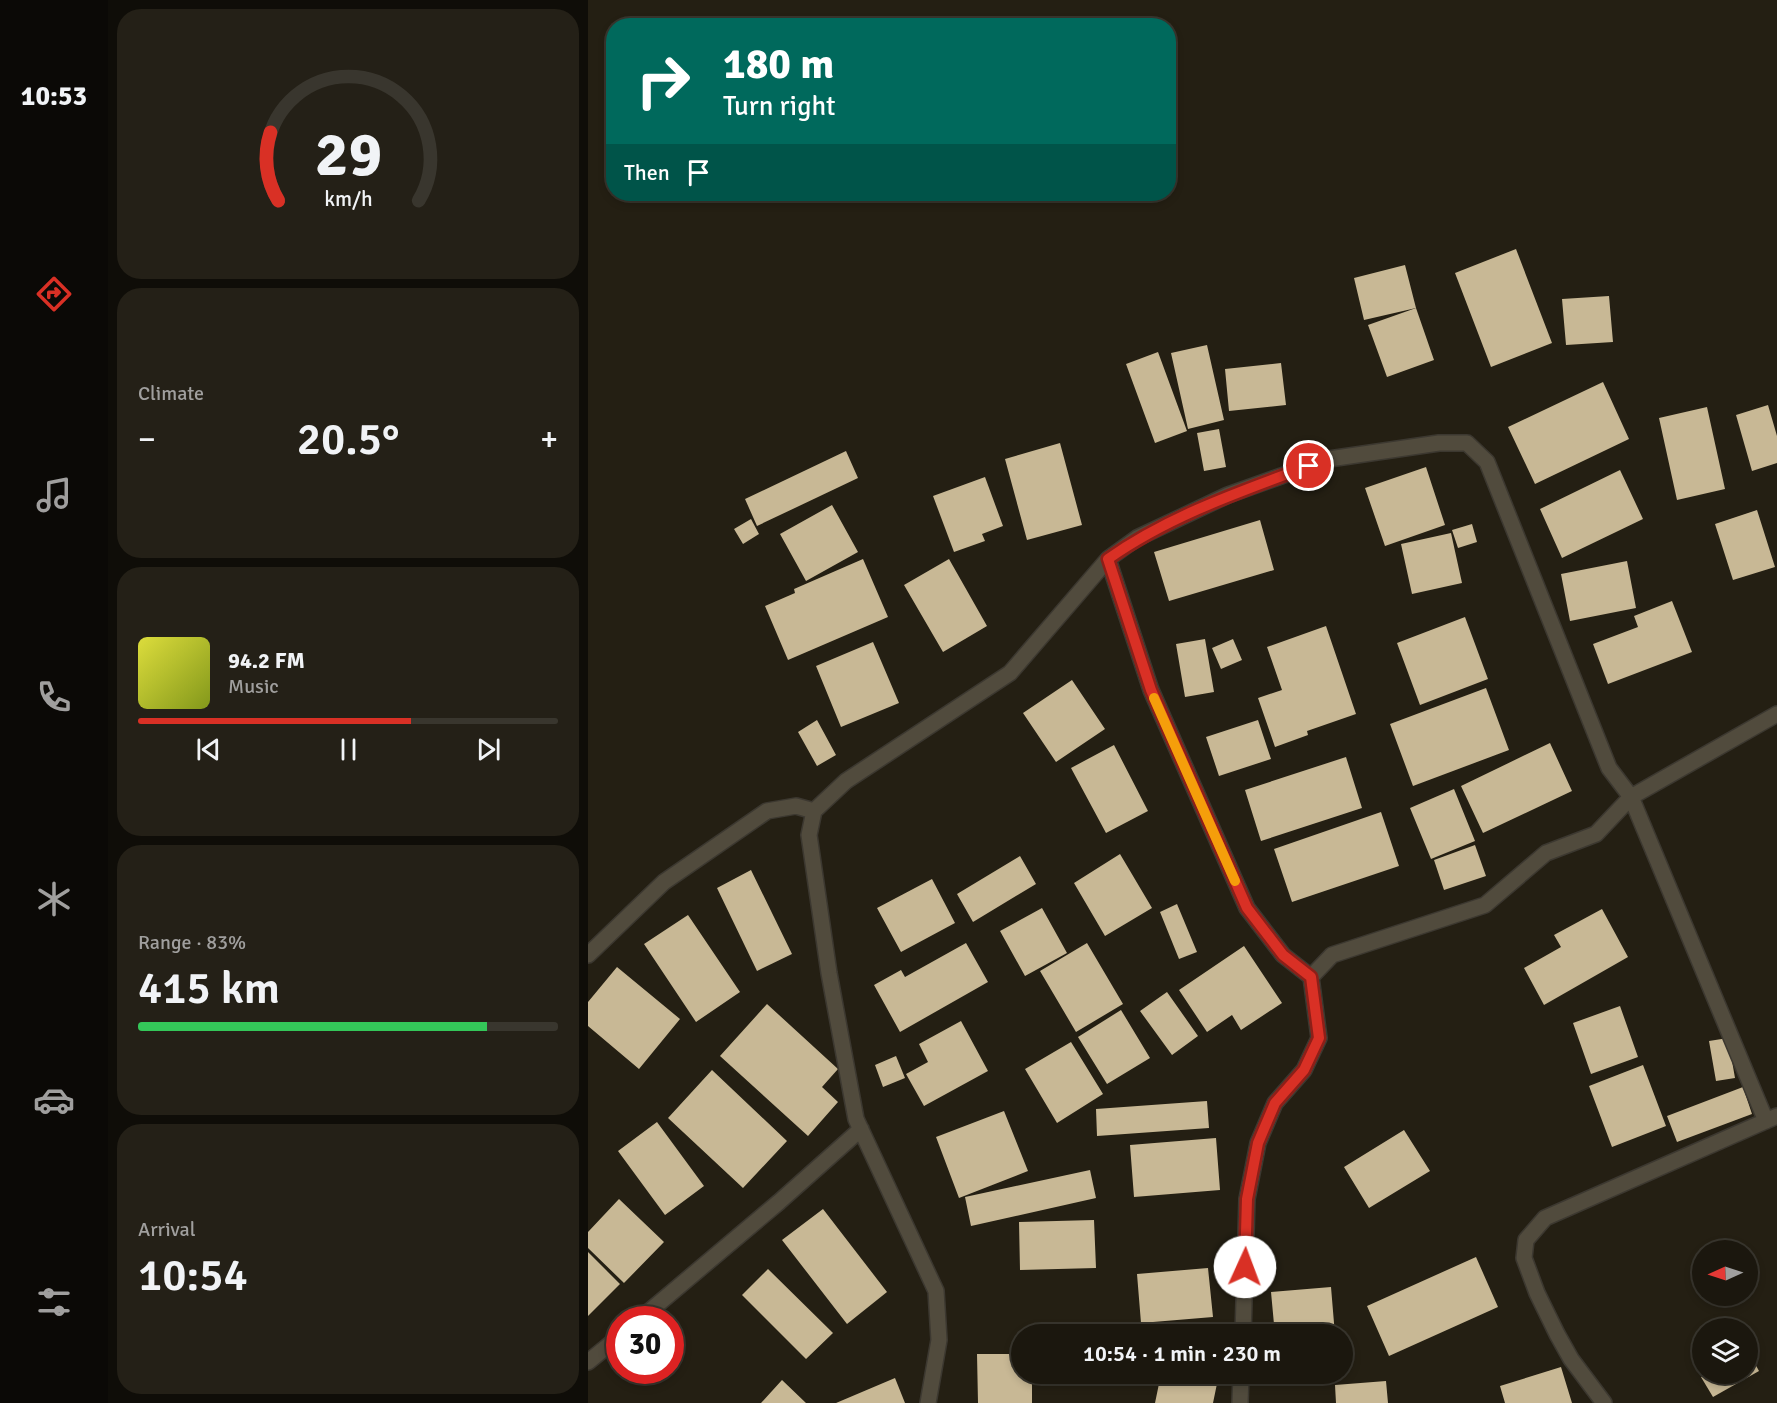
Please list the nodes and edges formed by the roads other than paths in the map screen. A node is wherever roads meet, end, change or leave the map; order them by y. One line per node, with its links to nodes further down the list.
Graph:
1 (1108, 559): 3 (street); 4 (street); 6 (street)
2 (1777, 714): 3 (street)
3 (1632, 797): 6 (street); 7 (street)
4 (814, 811): 5 (street); 8 (street)
5 (588, 955)
6 (1311, 977): 10 (street)
7 (1772, 1119): 16 (street)
8 (861, 1129): 9 (street); 14 (street)
9 (656, 1306)
10 (1243, 1324)
11 (606, 1347): 12 (street)
12 (588, 1362)
13 (1241, 1384): 15 (street)
14 (928, 1403)
15 (1240, 1403)
16 (1604, 1403)

